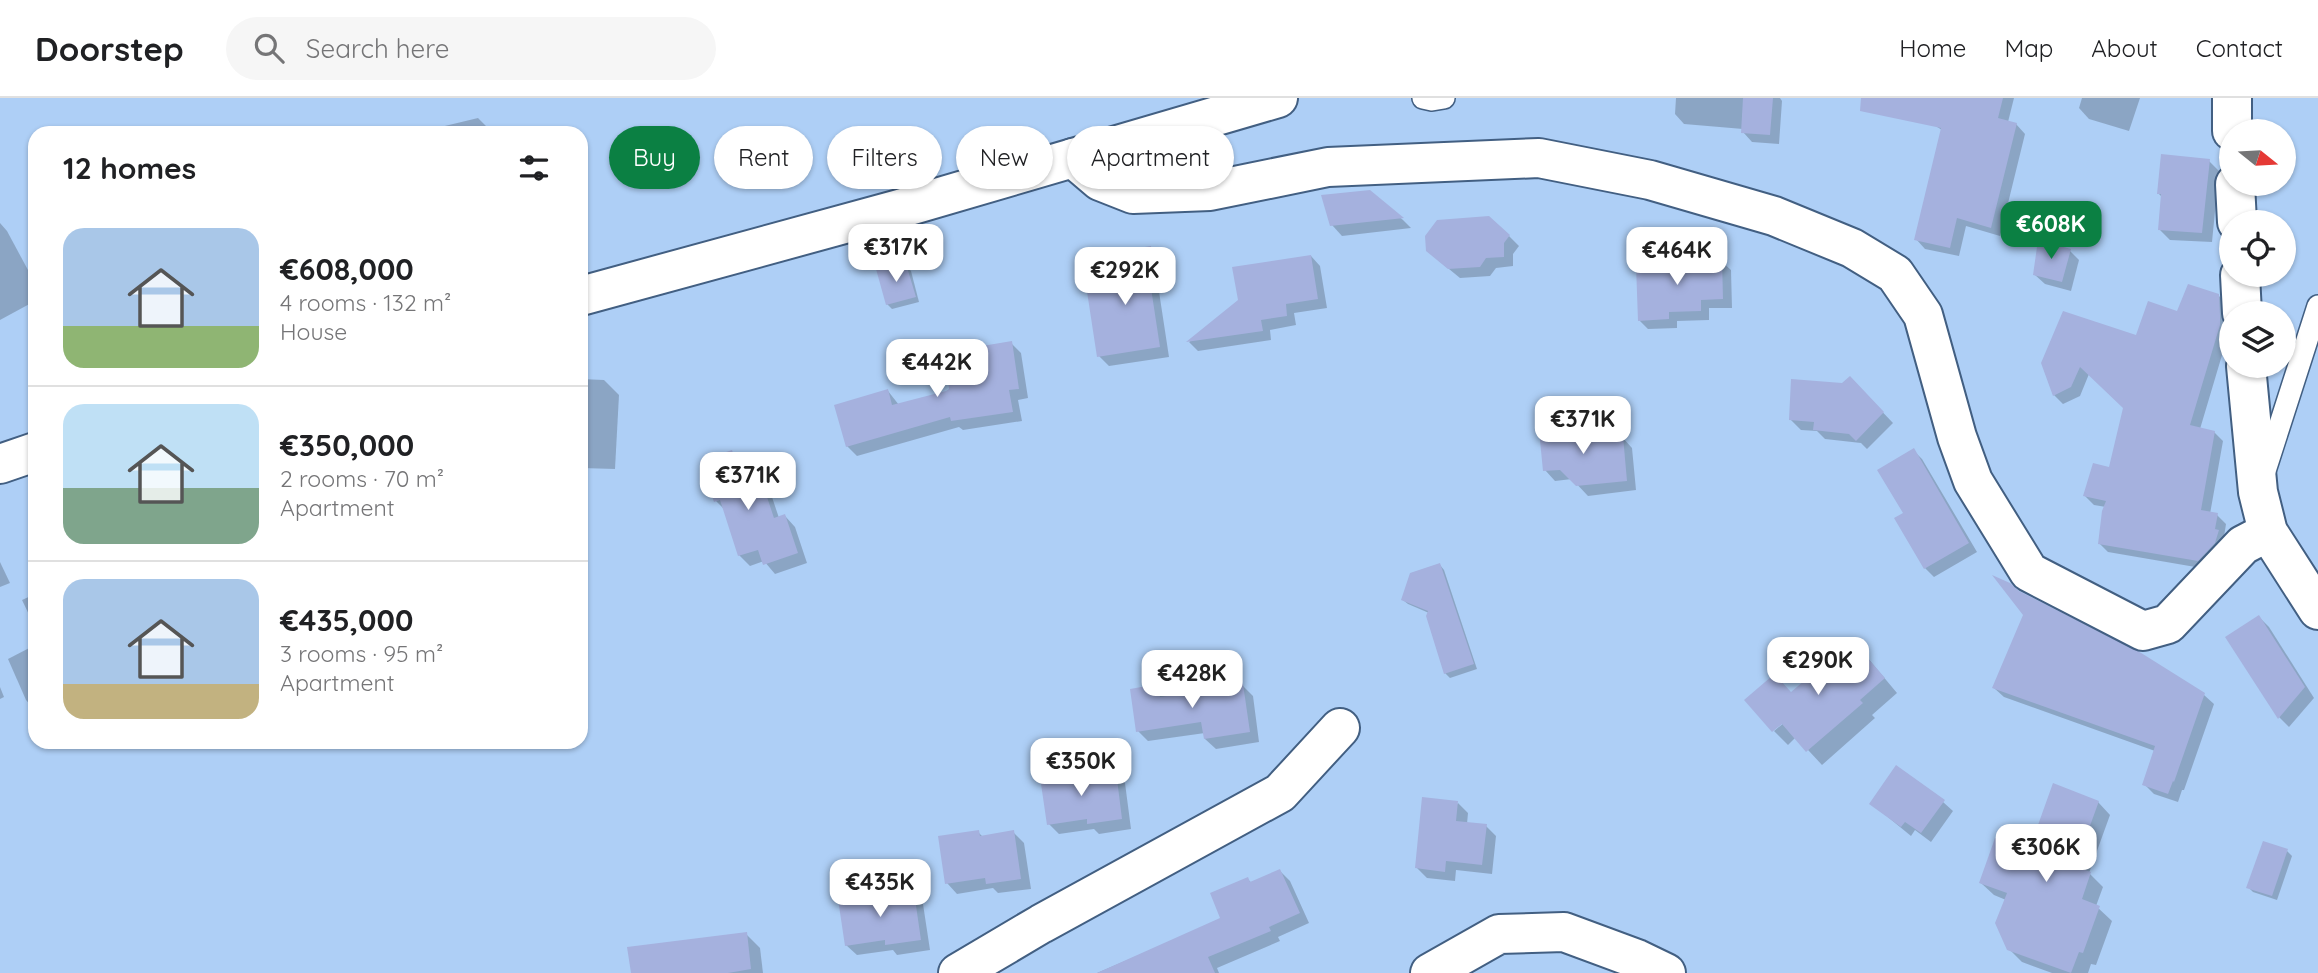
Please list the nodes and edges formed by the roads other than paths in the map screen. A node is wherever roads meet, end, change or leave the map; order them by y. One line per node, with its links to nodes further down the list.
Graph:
1 (1278, 98): 6 (street)
2 (1423, 98): 3 (lane)
3 (1444, 98)
4 (2232, 98): 5 (street)
5 (2232, 119)
6 (1182, 126)
7 (1067, 160): 11 (street)
8 (1234, 186): 17 (street)
9 (1120, 189): 10 (street)
10 (1220, 189)
11 (588, 294)
12 (2318, 306): 16 (lane)
13 (2246, 378): 16 (street)
14 (28, 454): 15 (street)
15 (0, 464)
16 (2259, 492): 17 (street)
17 (2269, 532): 18 (street)
18 (2318, 610)
19 (1340, 728): 20 (street)
20 (958, 973)
21 (1430, 973): 22 (street)
22 (1666, 973)

